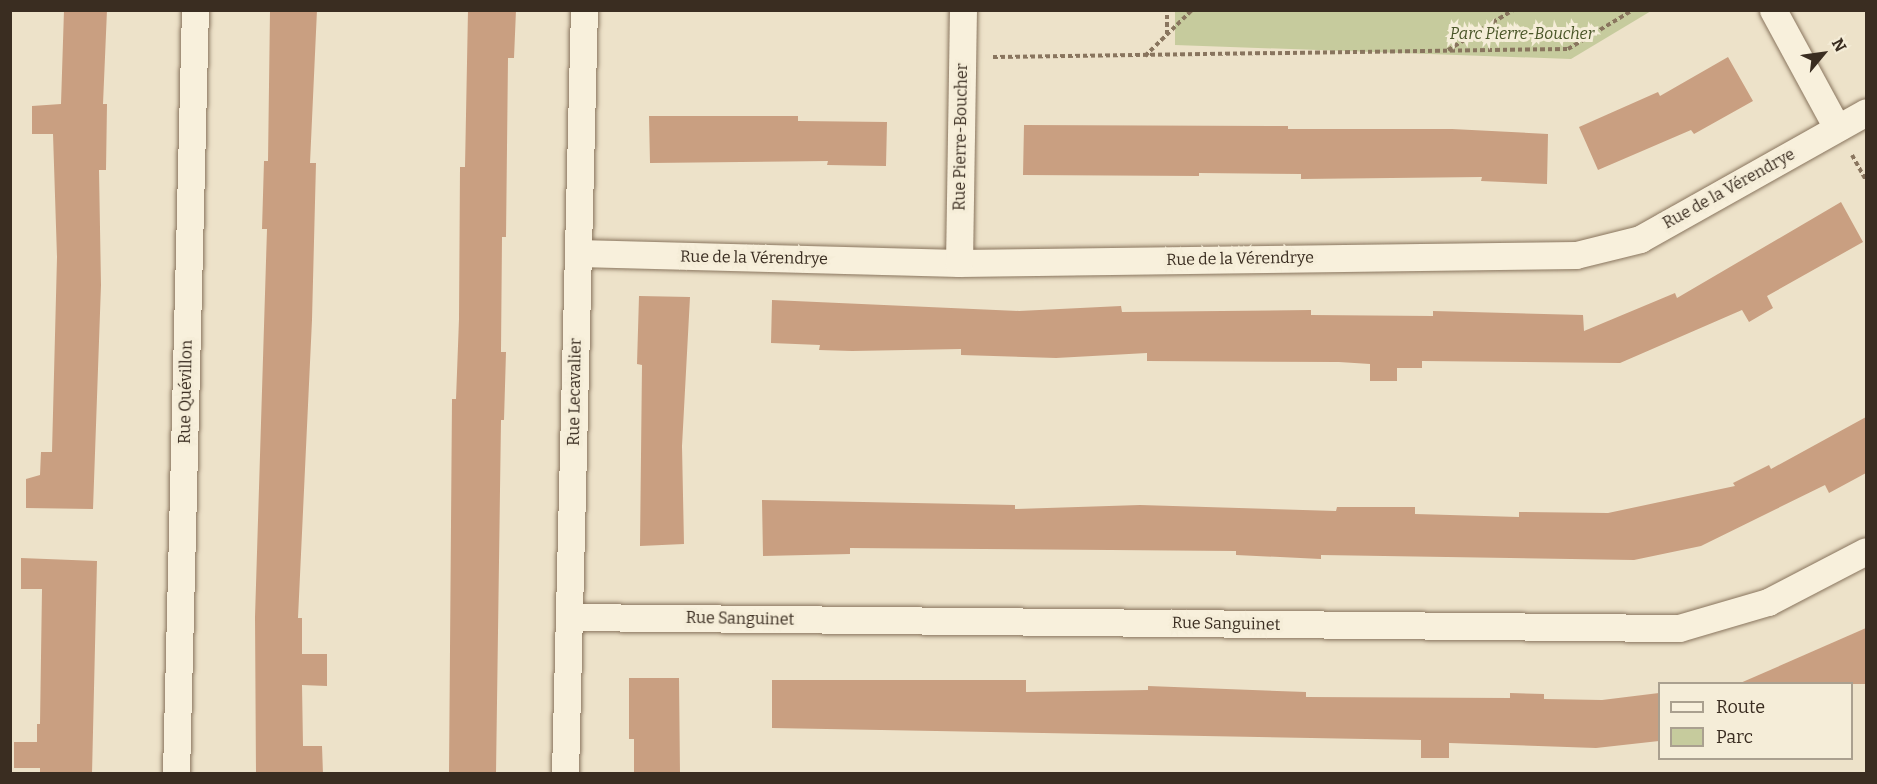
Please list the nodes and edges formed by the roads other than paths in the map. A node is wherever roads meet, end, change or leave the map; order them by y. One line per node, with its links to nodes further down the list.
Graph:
1 (195, 10): 11 (street, Rue Quévillon)
2 (584, 10): 7 (street, Rue Lecavalier)
3 (963, 10): 8 (street, Rue Pierre-Boucher)
4 (1773, 10): 6 (street)
5 (1866, 112): 6 (street, Rue de la Vérendrye)
6 (1837, 128): 8 (street, Rue de la Vérendrye)
7 (578, 253): 8 (street, Rue de la Vérendrye); 10 (street, Rue Lecavalier)
8 (959, 263)
9 (1866, 550): 10 (street, Rue Sanguinet)
10 (569, 617): 12 (street, Rue Lecavalier)
11 (176, 774)
12 (565, 774)

